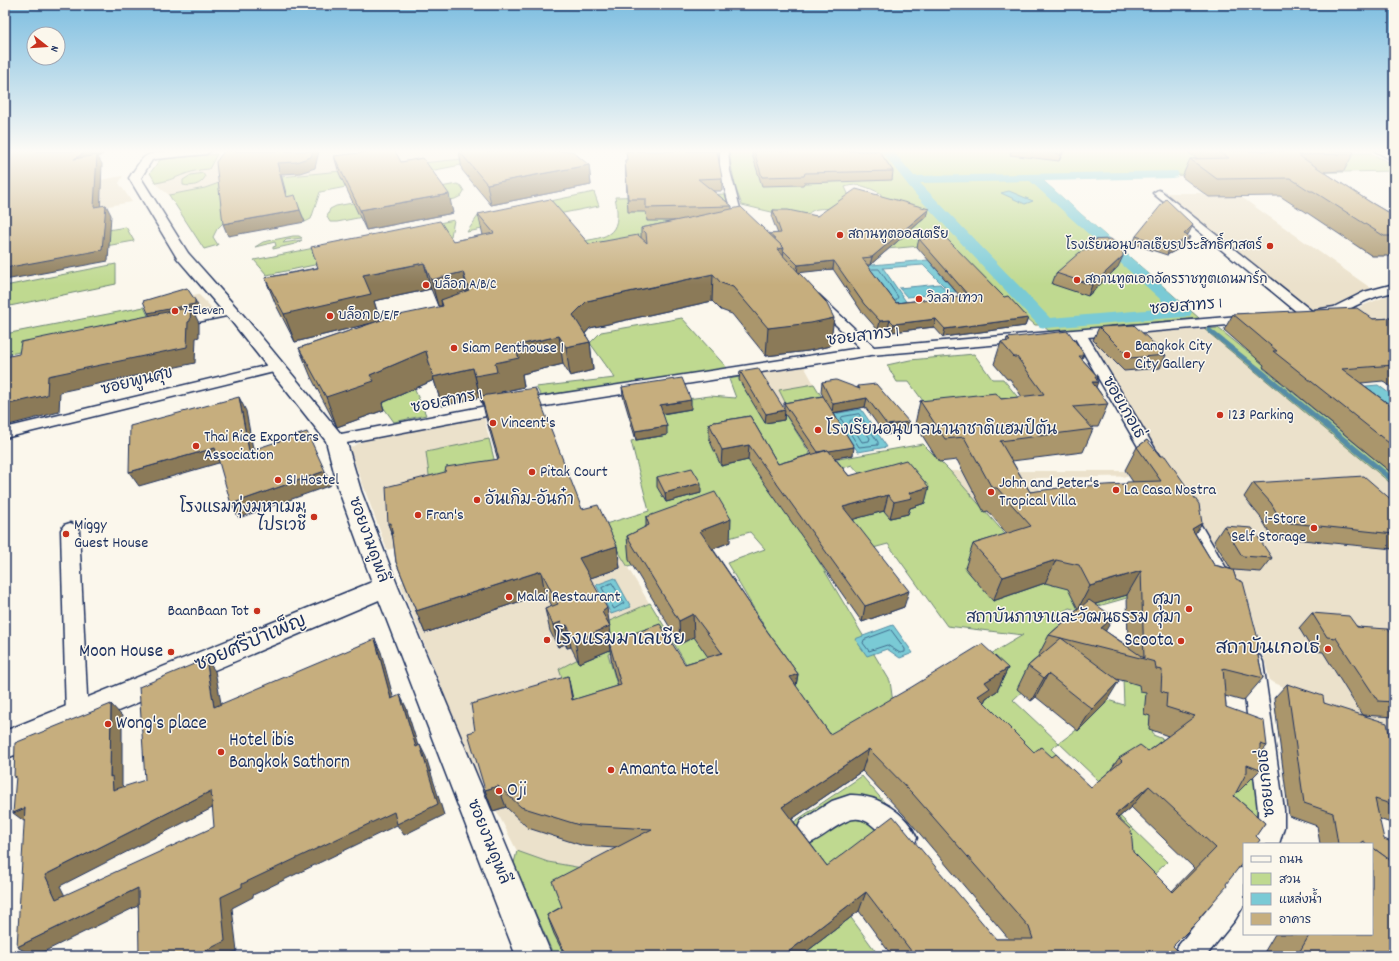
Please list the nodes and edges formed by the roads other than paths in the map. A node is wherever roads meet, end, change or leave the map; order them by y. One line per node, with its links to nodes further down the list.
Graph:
1 (146, 196): 7 (street, ซอยงามดูพลี)
2 (732, 196): 4 (street)
3 (1162, 196): 8 (street)
4 (756, 238)
5 (804, 288): 13 (street)
6 (1394, 288): 8 (street)
7 (231, 311): 11 (street); 14 (street, ซอยงามดูพลี)
8 (1308, 314): 9 (street)
9 (1290, 316)
10 (1268, 318): 12 (street, ซอยสาทร 1)
11 (160, 326)
12 (1080, 333): 13 (street, ซอยสาทร 1); 17 (street, ซอยเกอเธ่)
13 (871, 351): 16 (street, ซอยสาทร 1)
14 (277, 367): 15 (street, ซอยพูนศุข); 16 (street, ซอยงามดูพลี)
15 (5, 433)
16 (336, 440): 20 (street, ซอยงามดูพลี)
17 (1166, 480)
18 (1177, 498): 21 (street)
19 (70, 530): 23 (street)
20 (386, 587): 23 (street, ซอยศรีบำเพ็ญ); 29 (street, ซอยงามดูพลี)
21 (1233, 599)
22 (1248, 643): 26 (street, ซอยเกอเธ่)
23 (77, 716): 24 (street, ซอยศรีบำเพ็ญ)
24 (5, 745)
25 (810, 830): 27 (street)
26 (1266, 843)
27 (918, 855)
28 (1243, 882): 30 (street)
29 (534, 956)
30 (1188, 956)

